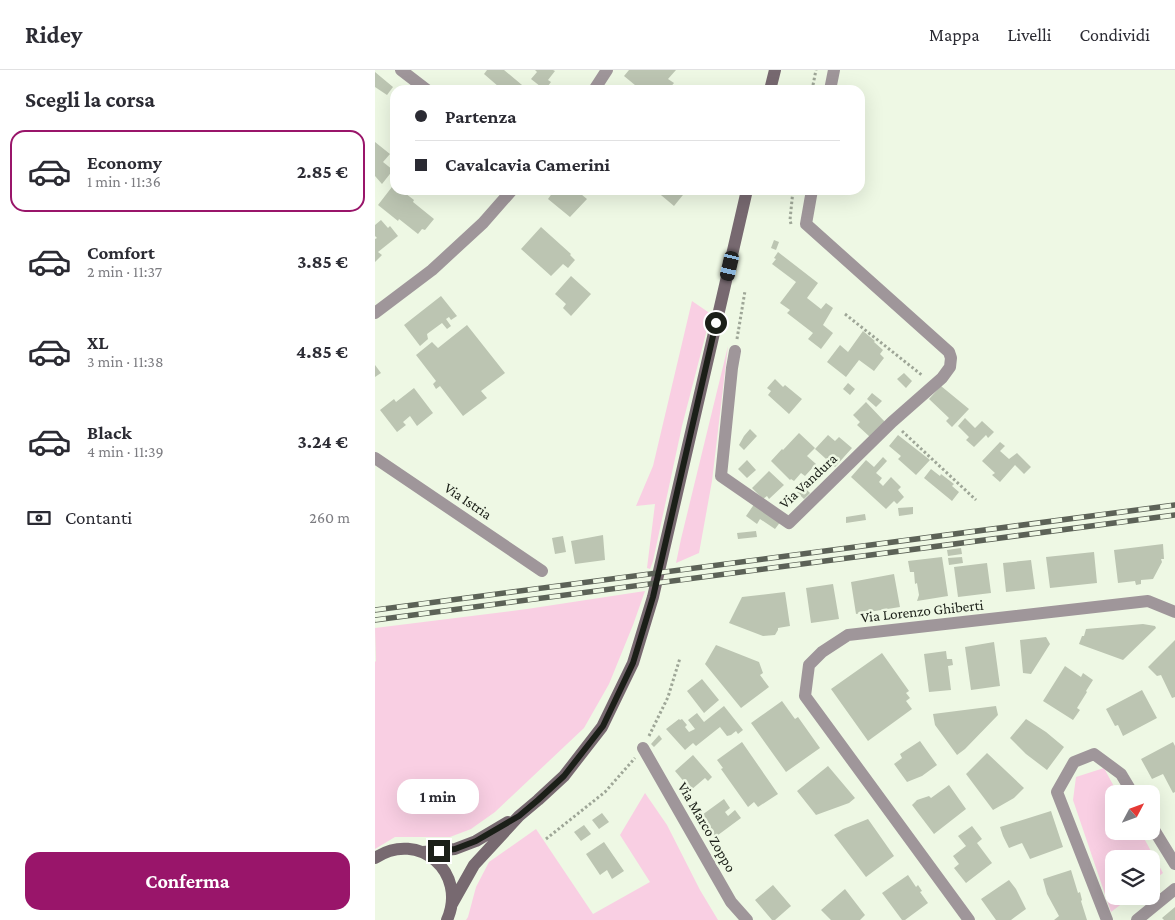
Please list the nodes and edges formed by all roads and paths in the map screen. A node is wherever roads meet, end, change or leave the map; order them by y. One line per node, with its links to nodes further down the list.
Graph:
1 (401, 70): 6 (street)
2 (607, 70): 7 (street)
3 (775, 70): 8 (main road)
4 (816, 70): 9 (path)
5 (834, 70): 10 (street)
6 (420, 85)
7 (597, 85)
8 (771, 85)
9 (813, 85)
10 (831, 85)
11 (508, 195): 15 (street)
12 (746, 195): 27 (main road)
13 (811, 195): 18 (street, Via Vandura)
14 (745, 291): 17 (path)
15 (375, 313)
16 (845, 314): 18 (path)
17 (735, 352): 19 (street, Via Vandura)
18 (933, 384): 19 (street, Via Vandura)
19 (892, 422): 21 (path)
20 (375, 458): 22 (street, Via Istria)
21 (977, 500)
22 (542, 572)
23 (1175, 612): 37 (street, Via Lorenzo Ghiberti)
24 (643, 748): 36 (street, Via Marco Zoppo)
25 (1128, 785): 38 (street)
26 (577, 814): 28 (path)
27 (519, 816): 30 (main road); 34 (main road)
28 (546, 839)
29 (1160, 840): 32 (street)
30 (423, 852): 31 (main road); 34 (main road)
31 (375, 858)
32 (1175, 864)
33 (1175, 889): 39 (street)
34 (452, 904): 35 (main road)
35 (447, 920)
36 (747, 920)
37 (969, 920)
38 (1107, 920)
39 (1137, 920)

